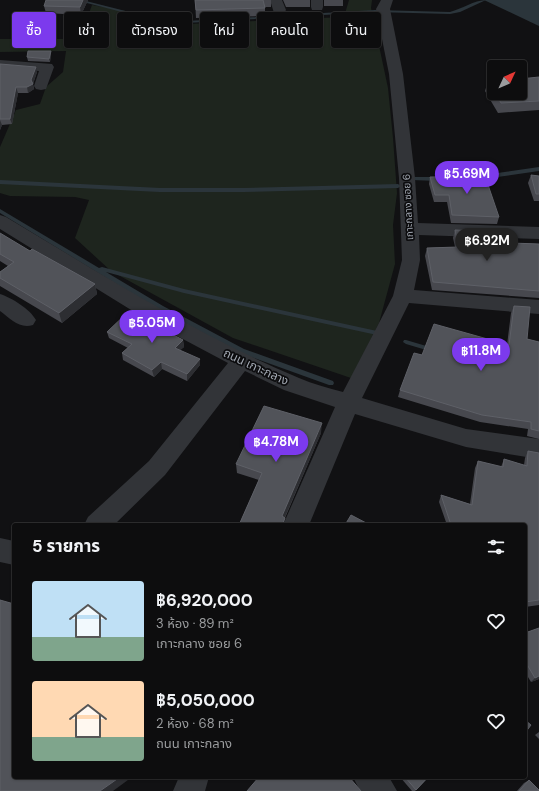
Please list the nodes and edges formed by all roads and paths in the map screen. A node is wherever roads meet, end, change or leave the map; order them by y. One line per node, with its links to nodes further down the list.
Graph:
1 (385, 8): 5 (street, เกาะกลาง ซอย 6)
2 (0, 64): 3 (street)
3 (41, 86)
4 (0, 222): 11 (street, ถนน เกาะกลาง)
5 (409, 229): 6 (street); 7 (street, เกาะกลาง ซอย 6)
6 (539, 233)
7 (403, 296): 9 (street); 12 (street, เกาะกลาง ซอย 6)
8 (0, 301): 10 (street)
9 (539, 307)
10 (26, 320)
11 (241, 361): 12 (street, ถนน เกาะกลาง); 14 (street)
12 (348, 403): 13 (street, ถนน เกาะกลาง); 15 (street, เกาะกลาง ซอย 6)
13 (539, 448)
14 (98, 523)
15 (297, 523)
16 (0, 550): 17 (street)
17 (12, 553)
18 (193, 779): 20 (street)
19 (370, 779): 21 (street)
20 (189, 791)
21 (381, 791)

